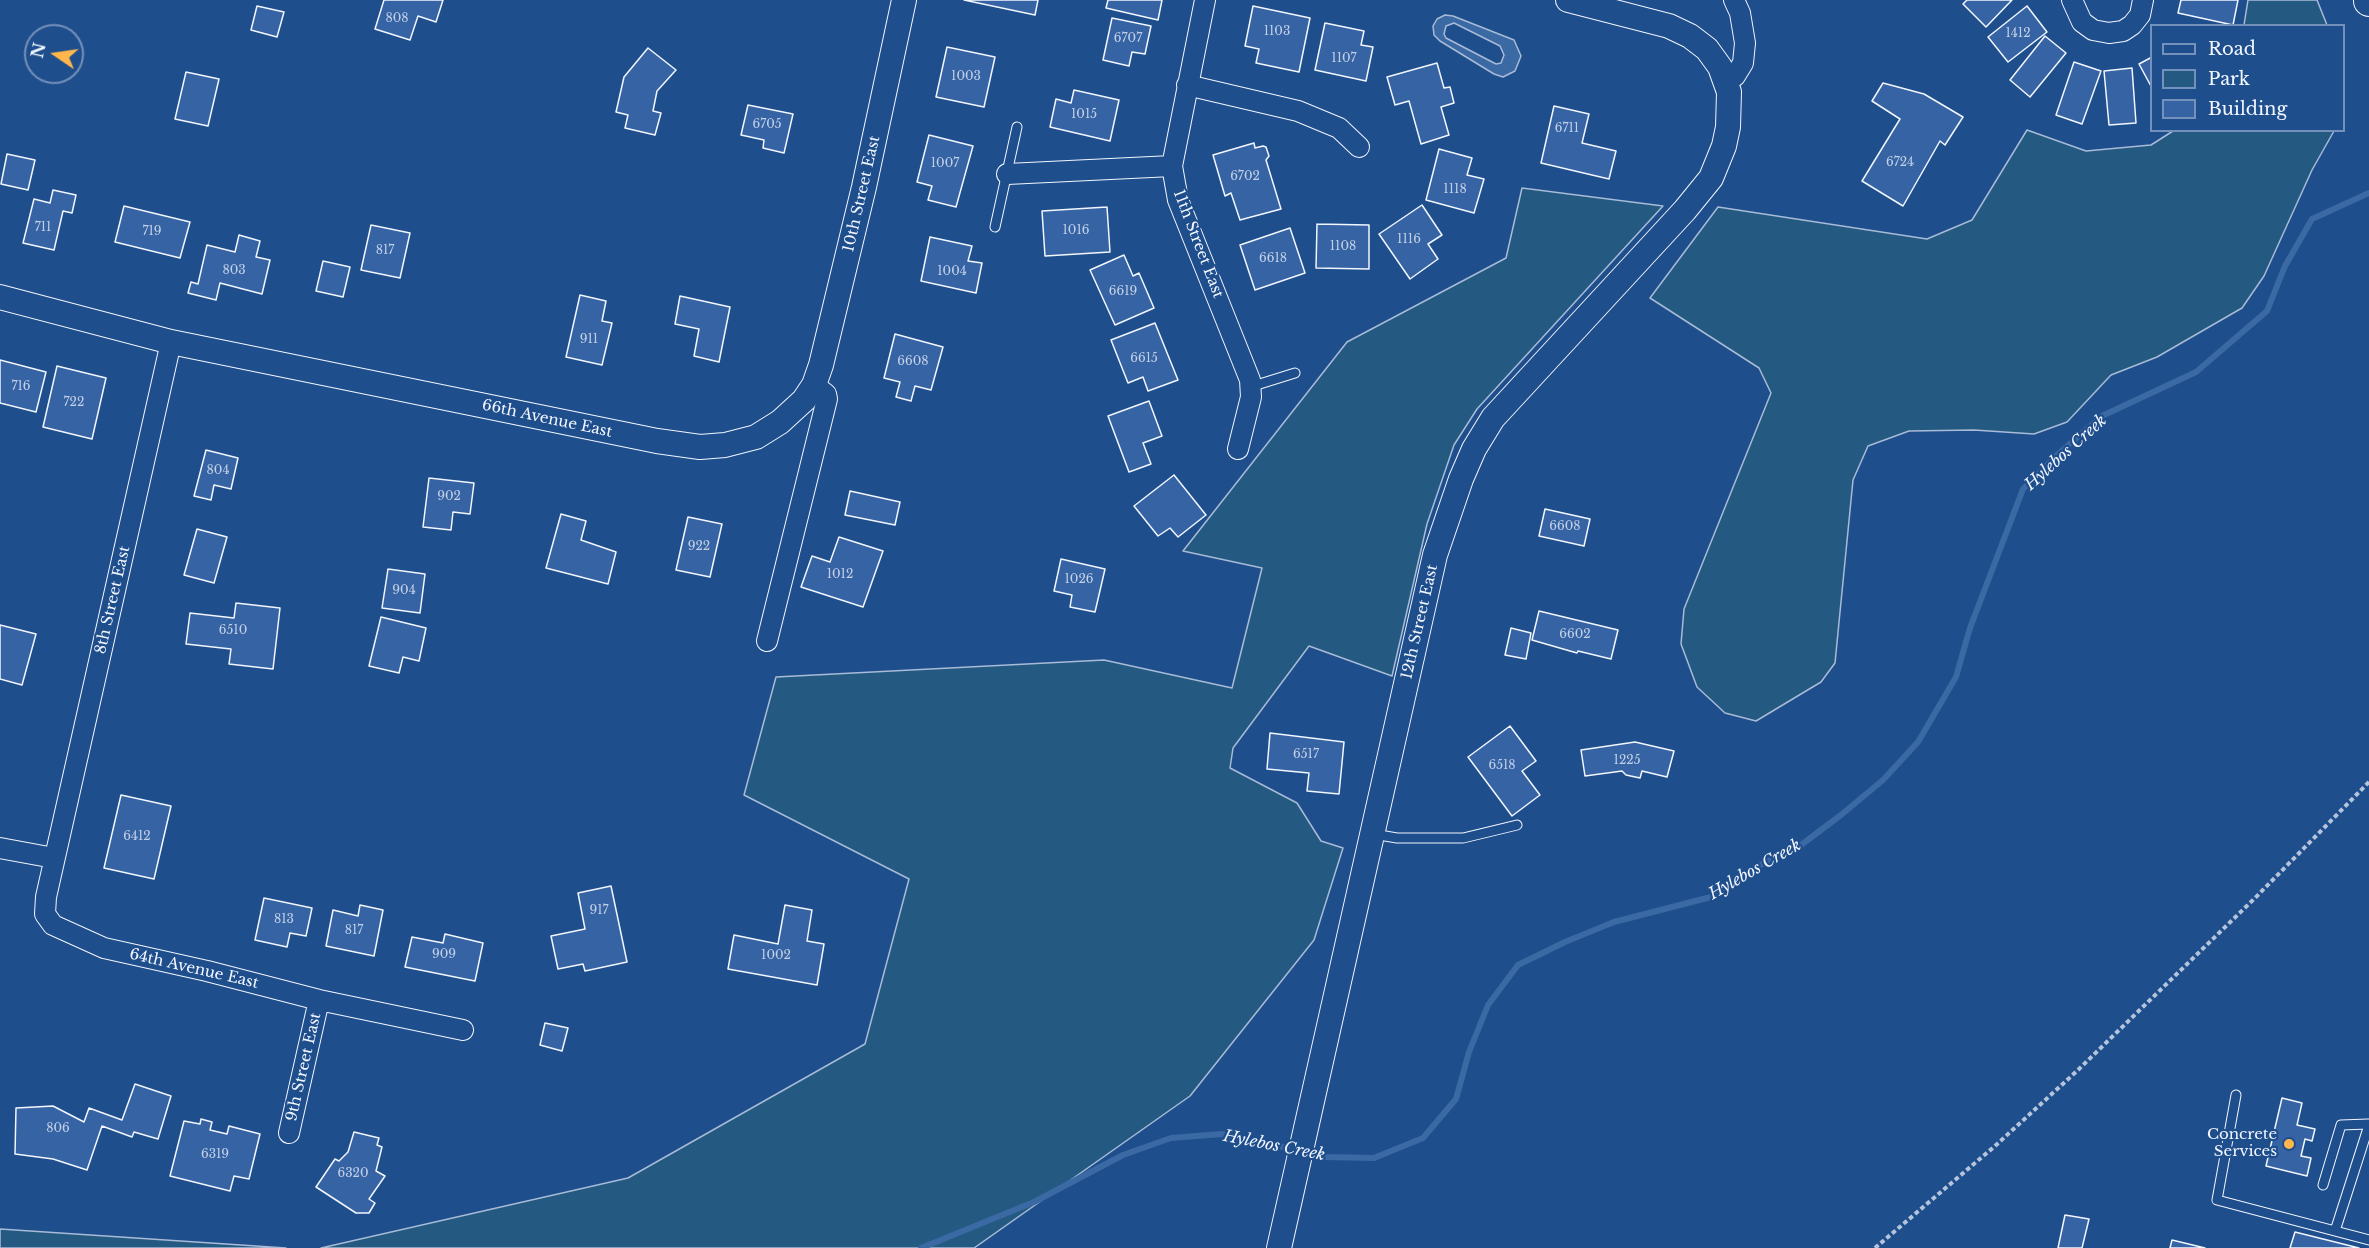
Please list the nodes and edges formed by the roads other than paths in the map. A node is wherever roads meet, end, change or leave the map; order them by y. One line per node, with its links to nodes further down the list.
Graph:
1 (904, 0): 17 (street, 10th Street East)
2 (1205, 0): 8 (street, 11th Street East)
3 (1568, 0): 7 (street)
4 (1734, 0): 7 (street)
5 (2072, 0): 6 (street)
6 (2143, 0)
7 (1723, 74): 22 (street, 12th Street East)
8 (1187, 85): 10 (street); 11 (street, 11th Street East)
9 (1017, 127): 12 (lane)
10 (1359, 147)
11 (1172, 166): 12 (street); 18 (street, 11th Street East)
12 (1007, 174): 13 (lane)
13 (995, 227)
14 (0, 297): 15 (street, 66th Avenue East)
15 (171, 342): 17 (street, 66th Avenue East); 24 (street, 8th Street East)
16 (1295, 373): 18 (lane)
17 (814, 386): 20 (street)
18 (1250, 387): 19 (street, 11th Street East)
19 (1238, 449)
20 (767, 641)
21 (1517, 825): 22 (lane)
22 (1372, 834): 33 (street, 12th Street East)
23 (0, 848): 24 (street)
24 (54, 858): 25 (street, 64th Avenue East)
25 (319, 1000): 26 (street, 64th Avenue East); 29 (street, 9th Street East)
26 (463, 1030)
27 (2236, 1095): 31 (lane)
28 (2368, 1125): 30 (lane); 31 (lane)
29 (289, 1133)
30 (2323, 1185)
31 (2335, 1231): 32 (lane)
32 (2369, 1240)
33 (1279, 1248)

